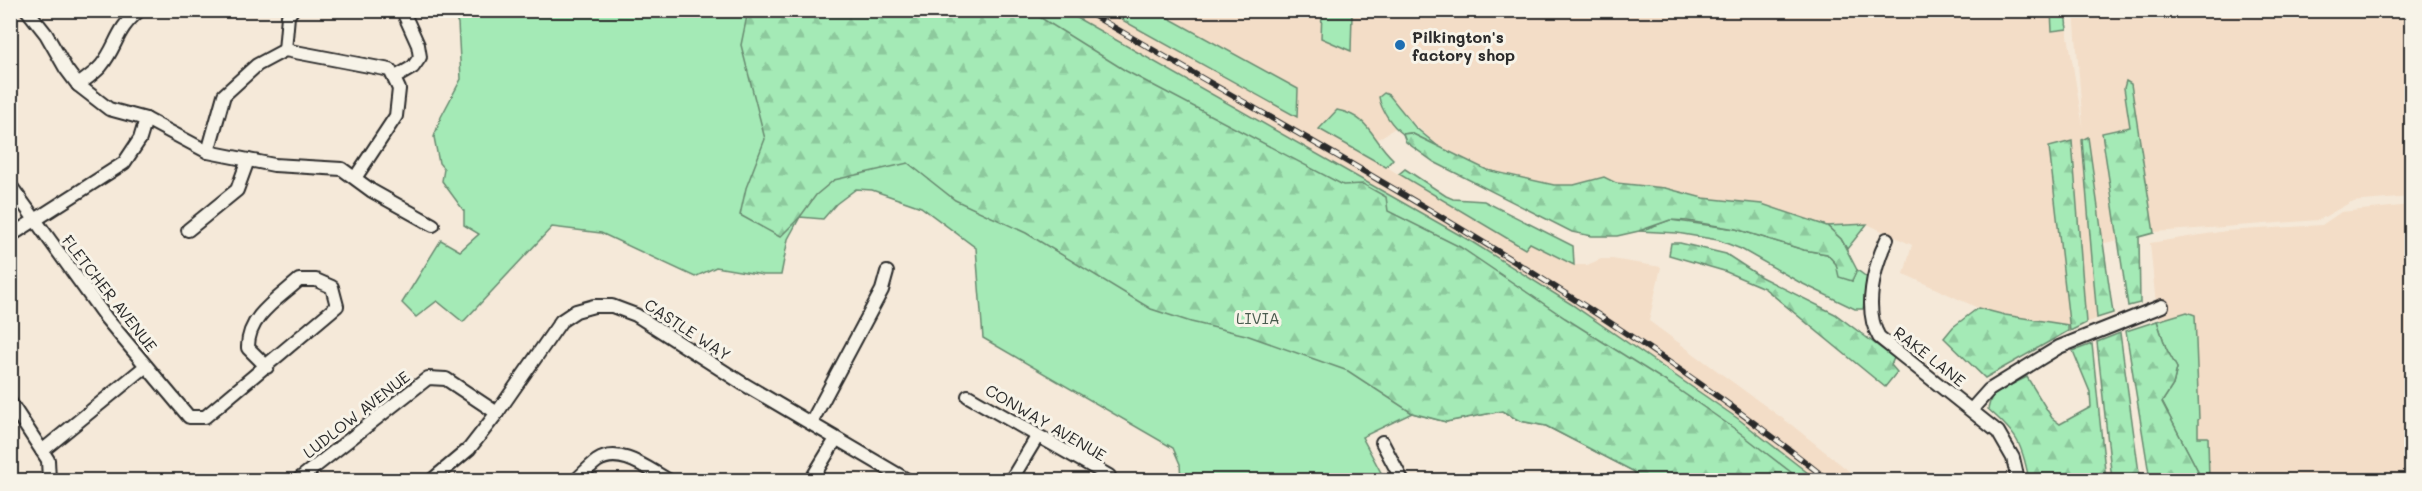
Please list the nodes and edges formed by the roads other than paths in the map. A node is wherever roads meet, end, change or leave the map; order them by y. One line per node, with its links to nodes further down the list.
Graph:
1 (27, 10): 7 (street)
2 (140, 10): 7 (street)
3 (292, 10): 5 (street)
4 (405, 16): 6 (street)
5 (285, 50): 6 (street); 9 (street)
6 (394, 78): 11 (street)
7 (78, 85): 8 (street)
8 (146, 119): 9 (street); 13 (street)
9 (207, 152): 10 (street)
10 (248, 160): 11 (street); 15 (street)
11 (355, 178): 14 (street)
12 (10, 185): 13 (street, FLETCHER AVENUE)
13 (34, 220): 16 (street); 20 (street, FLETCHER AVENUE)
14 (433, 225)
15 (188, 230)
16 (10, 236)
17 (1887, 240): 24 (street, RAKE LANE)
18 (887, 272): 26 (street)
19 (2162, 306): 24 (street)
20 (146, 366): 21 (street, FLETCHER AVENUE); 30 (street)
21 (267, 367): 21 (street)
22 (968, 396): 27 (street, CONWAY AVENUE)
23 (10, 402): 30 (street)
24 (1972, 409): 41 (street, RAKE LANE)
25 (497, 413): 26 (street, CASTLE WAY); 33 (street, LUDLOW AVENUE); 34 (street, CASTLE WAY)
26 (811, 423): 28 (street, CASTLE WAY)
27 (1037, 436): 31 (street, CONWAY AVENUE); 39 (street)
28 (836, 439): 37 (street); 38 (street, CASTLE WAY)
29 (1382, 442): 40 (street)
30 (42, 451): 32 (street)
31 (1108, 476)
32 (49, 480)
33 (298, 480)
34 (432, 480)
35 (576, 480): 36 (street)
36 (668, 480)
37 (811, 480)
38 (908, 480)
39 (1011, 480)
40 (1402, 480)
41 (2018, 480)

